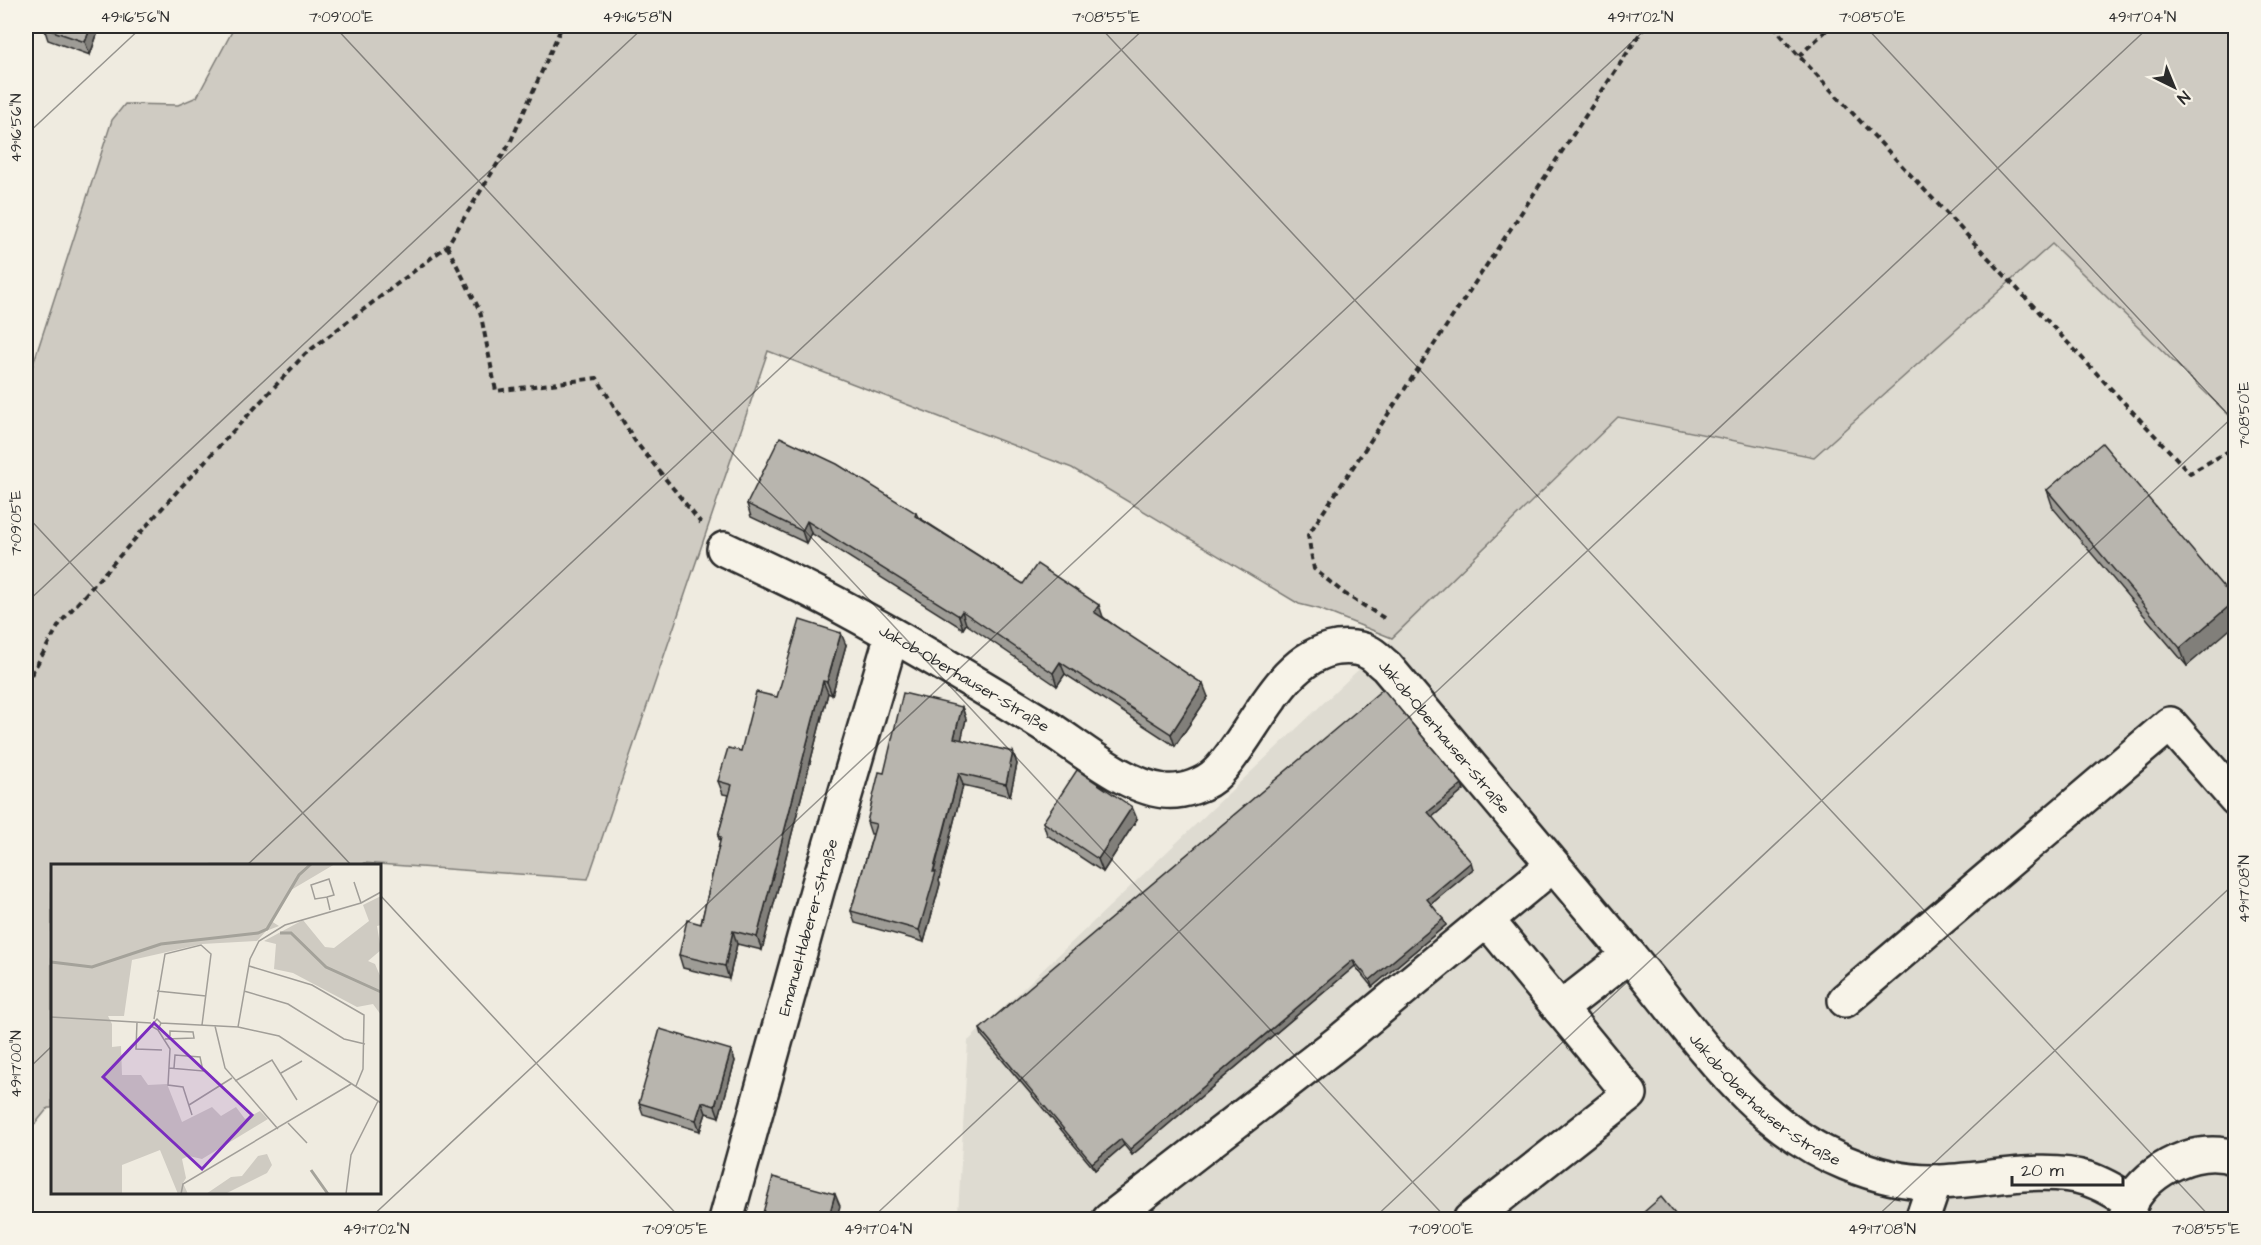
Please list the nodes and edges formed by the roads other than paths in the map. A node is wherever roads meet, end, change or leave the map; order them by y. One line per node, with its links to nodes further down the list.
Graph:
1 (724, 549): 2 (street, Jakob-Oberhauser-Straße)
2 (892, 634): 4 (street, Jakob-Oberhauser-Straße); 12 (street, Emanuel-Haberer-Straße)
3 (2235, 799): 7 (street)
4 (1552, 866): 5 (street); 6 (street, Jakob-Oberhauser-Straße)
5 (1487, 920): 8 (street); 13 (street)
6 (1629, 955): 8 (street); 10 (street, Jakob-Oberhauser-Straße)
7 (1845, 1000)
8 (1560, 1009): 14 (street)
9 (2235, 1158): 11 (street)
10 (1935, 1182): 11 (street, Jakob-Oberhauser-Straße); 15 (street)
11 (2128, 1210)
12 (726, 1220)
13 (1108, 1220)
14 (1470, 1220)
15 (1922, 1220)

